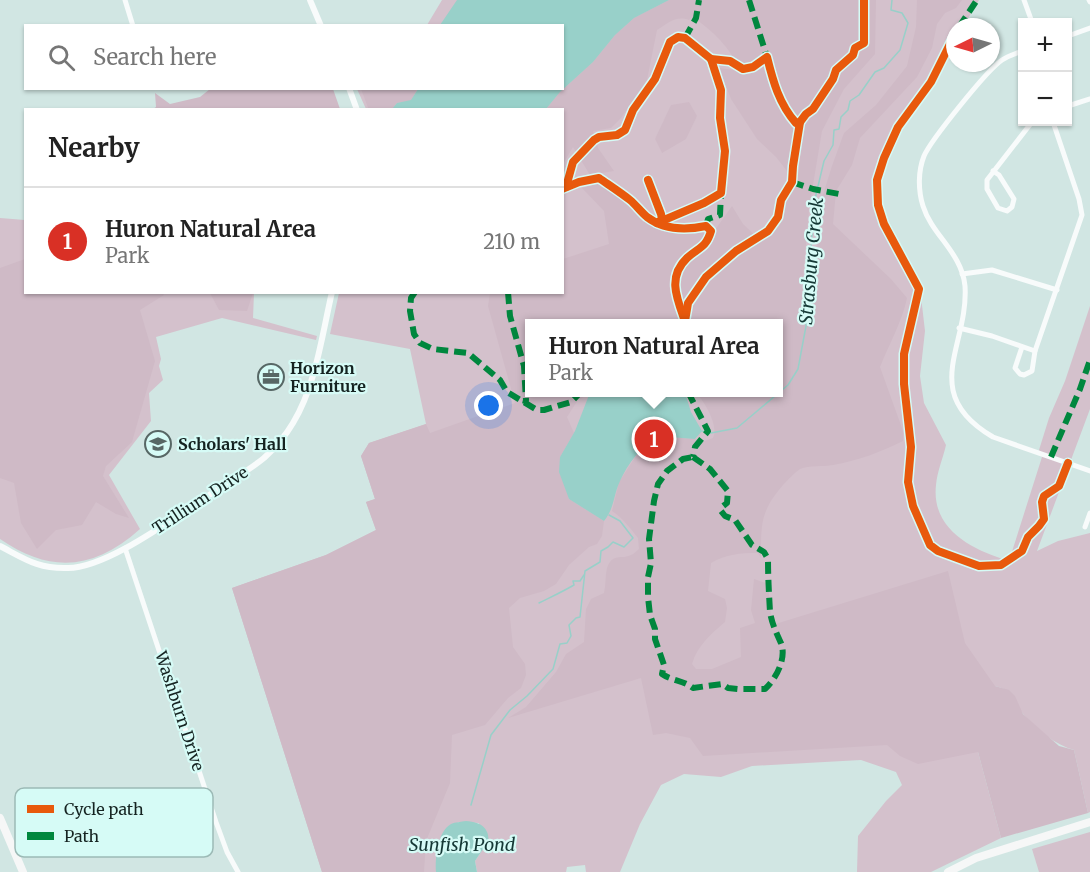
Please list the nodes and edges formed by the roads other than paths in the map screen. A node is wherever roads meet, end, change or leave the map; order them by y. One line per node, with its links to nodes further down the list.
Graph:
1 (125, 0): 5 (street)
2 (310, 0): 6 (street)
3 (1024, 0): 4 (street)
4 (1031, 18)
5 (132, 24)
6 (320, 24)
7 (1090, 28): 8 (street)
8 (1072, 35)
9 (1018, 53): 17 (street)
10 (350, 90): 13 (street)
11 (1090, 99): 12 (street)
12 (1072, 105)
13 (356, 108)
14 (1029, 126): 16 (street)
15 (1054, 126): 18 (street)
16 (993, 171): 16 (street)
17 (962, 274): 18 (street); 20 (street)
18 (1057, 290): 22 (street)
19 (332, 294): 27 (street, Trillium Drive)
20 (959, 328): 21 (street); 23 (street)
21 (1022, 347): 22 (street); 22 (street)
22 (1035, 351)
23 (1090, 471)
24 (1090, 513): 25 (street)
25 (1085, 526)
26 (0, 546): 27 (street, Trillium Drive)
27 (125, 548): 28 (street, Washburn Drive)
28 (205, 788)
29 (213, 813): 35 (street, Washburn Drive)
30 (0, 818): 32 (main road)
31 (1090, 822): 36 (main road)
32 (15, 853)
33 (17, 857): 34 (main road)
34 (23, 872)
35 (238, 872)
36 (948, 872)

